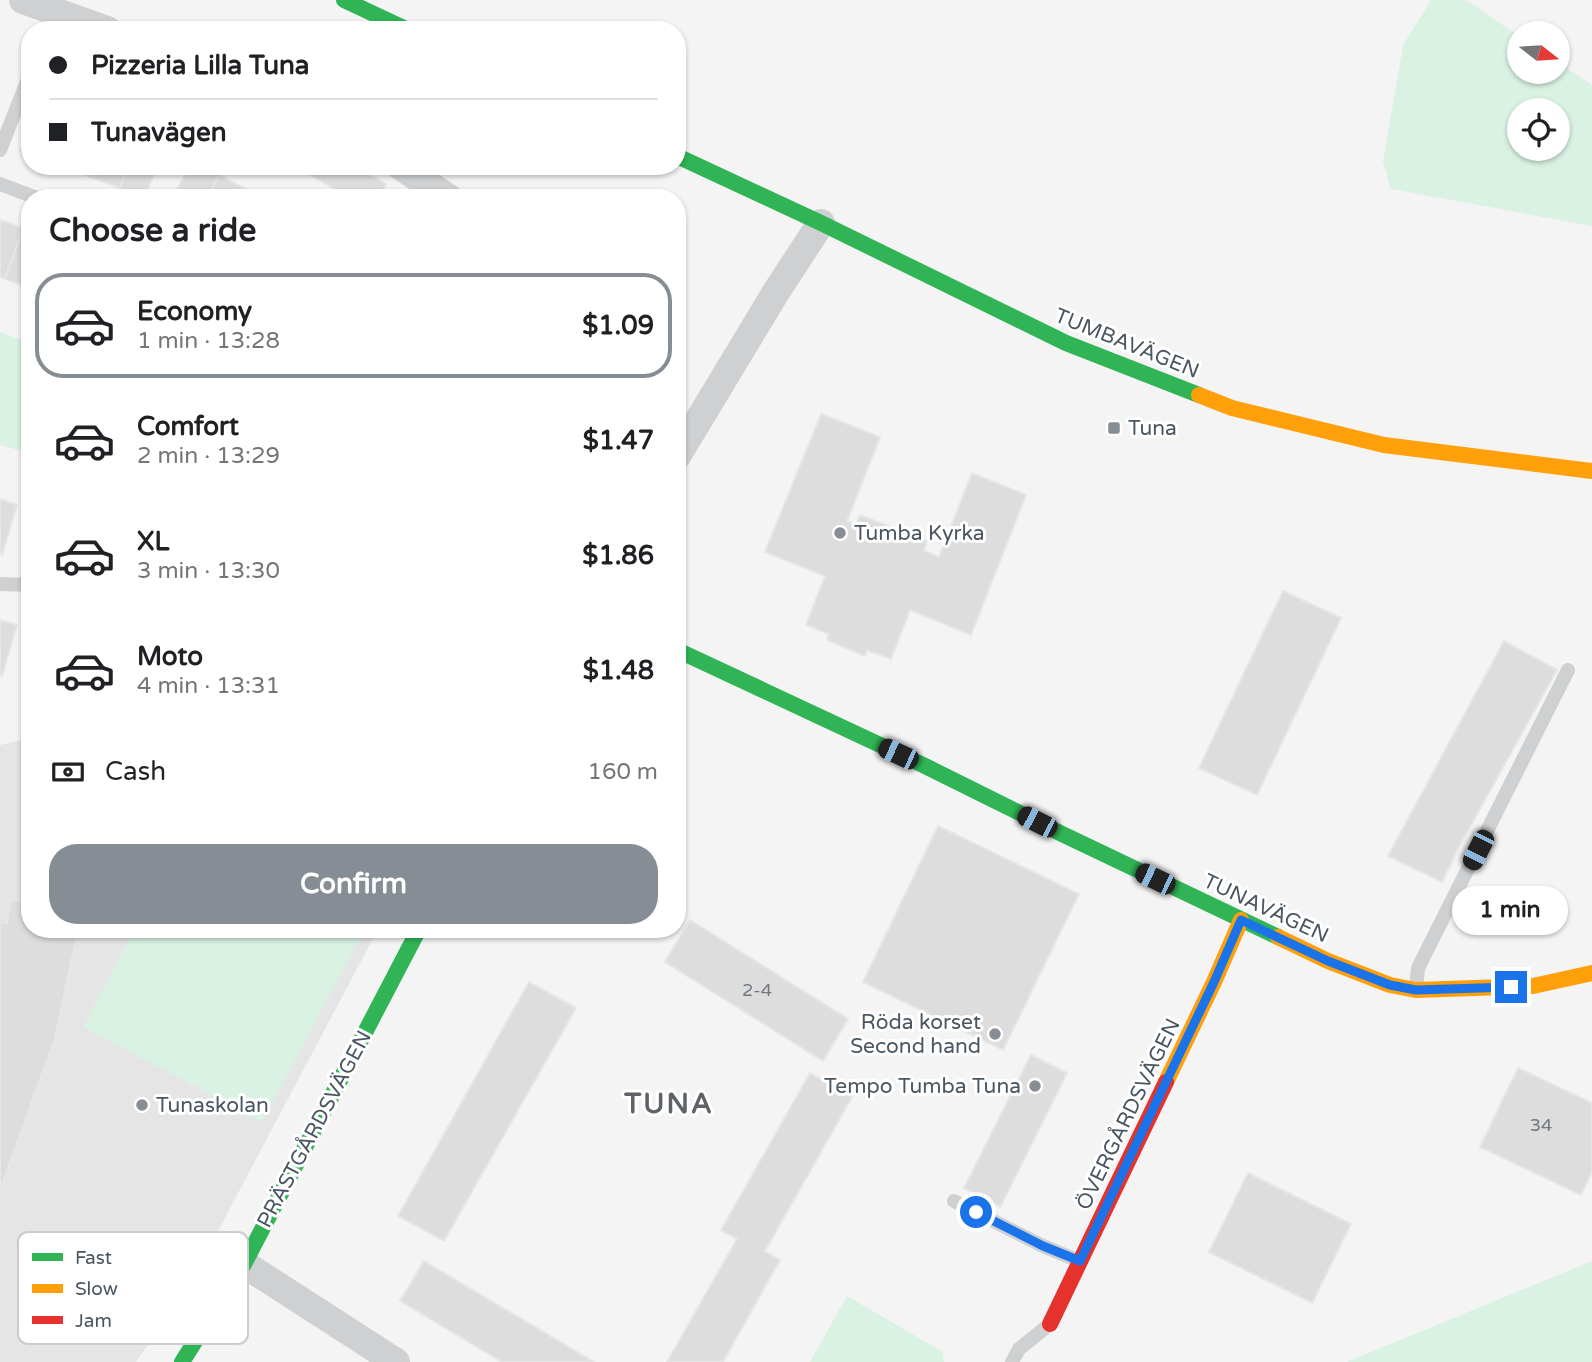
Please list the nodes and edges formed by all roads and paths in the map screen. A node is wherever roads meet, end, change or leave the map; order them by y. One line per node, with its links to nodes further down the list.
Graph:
1 (23, 0): 3 (street)
2 (344, 0): 4 (street)
3 (72, 21)
4 (389, 21)
5 (21, 97): 6 (lane)
6 (0, 150)
7 (686, 160): 12 (street, TUMBAVÄGEN)
8 (412, 175): 10 (street)
9 (0, 184): 11 (lane)
10 (430, 189)
11 (21, 192)
12 (821, 223): 13 (street); 14 (street, TUMBAVÄGEN)
13 (686, 441)
14 (1592, 471)
15 (0, 584): 16 (lane)
16 (21, 585)
17 (686, 654): 19 (street, TUNAVÄGEN)
18 (1568, 670): 22 (lane)
19 (1241, 920): 22 (street, TUNAVÄGEN); 25 (street, ÖVERGÅRDSVÄGEN)
20 (414, 938): 24 (street, PRÄSTGÅRDSVÄGEN)
21 (1592, 973): 22 (street, TUNAVÄGEN)
22 (1416, 990)
23 (954, 1201): 25 (lane)
24 (248, 1256)
25 (1080, 1261): 27 (street, ÖVERGÅRDSVÄGEN)
26 (248, 1267): 30 (street)
27 (1050, 1324): 31 (lane)
28 (193, 1344): 29 (street, PRÄSTGÅRDSVÄGEN)
29 (182, 1362)
30 (396, 1362)
31 (1012, 1362)

